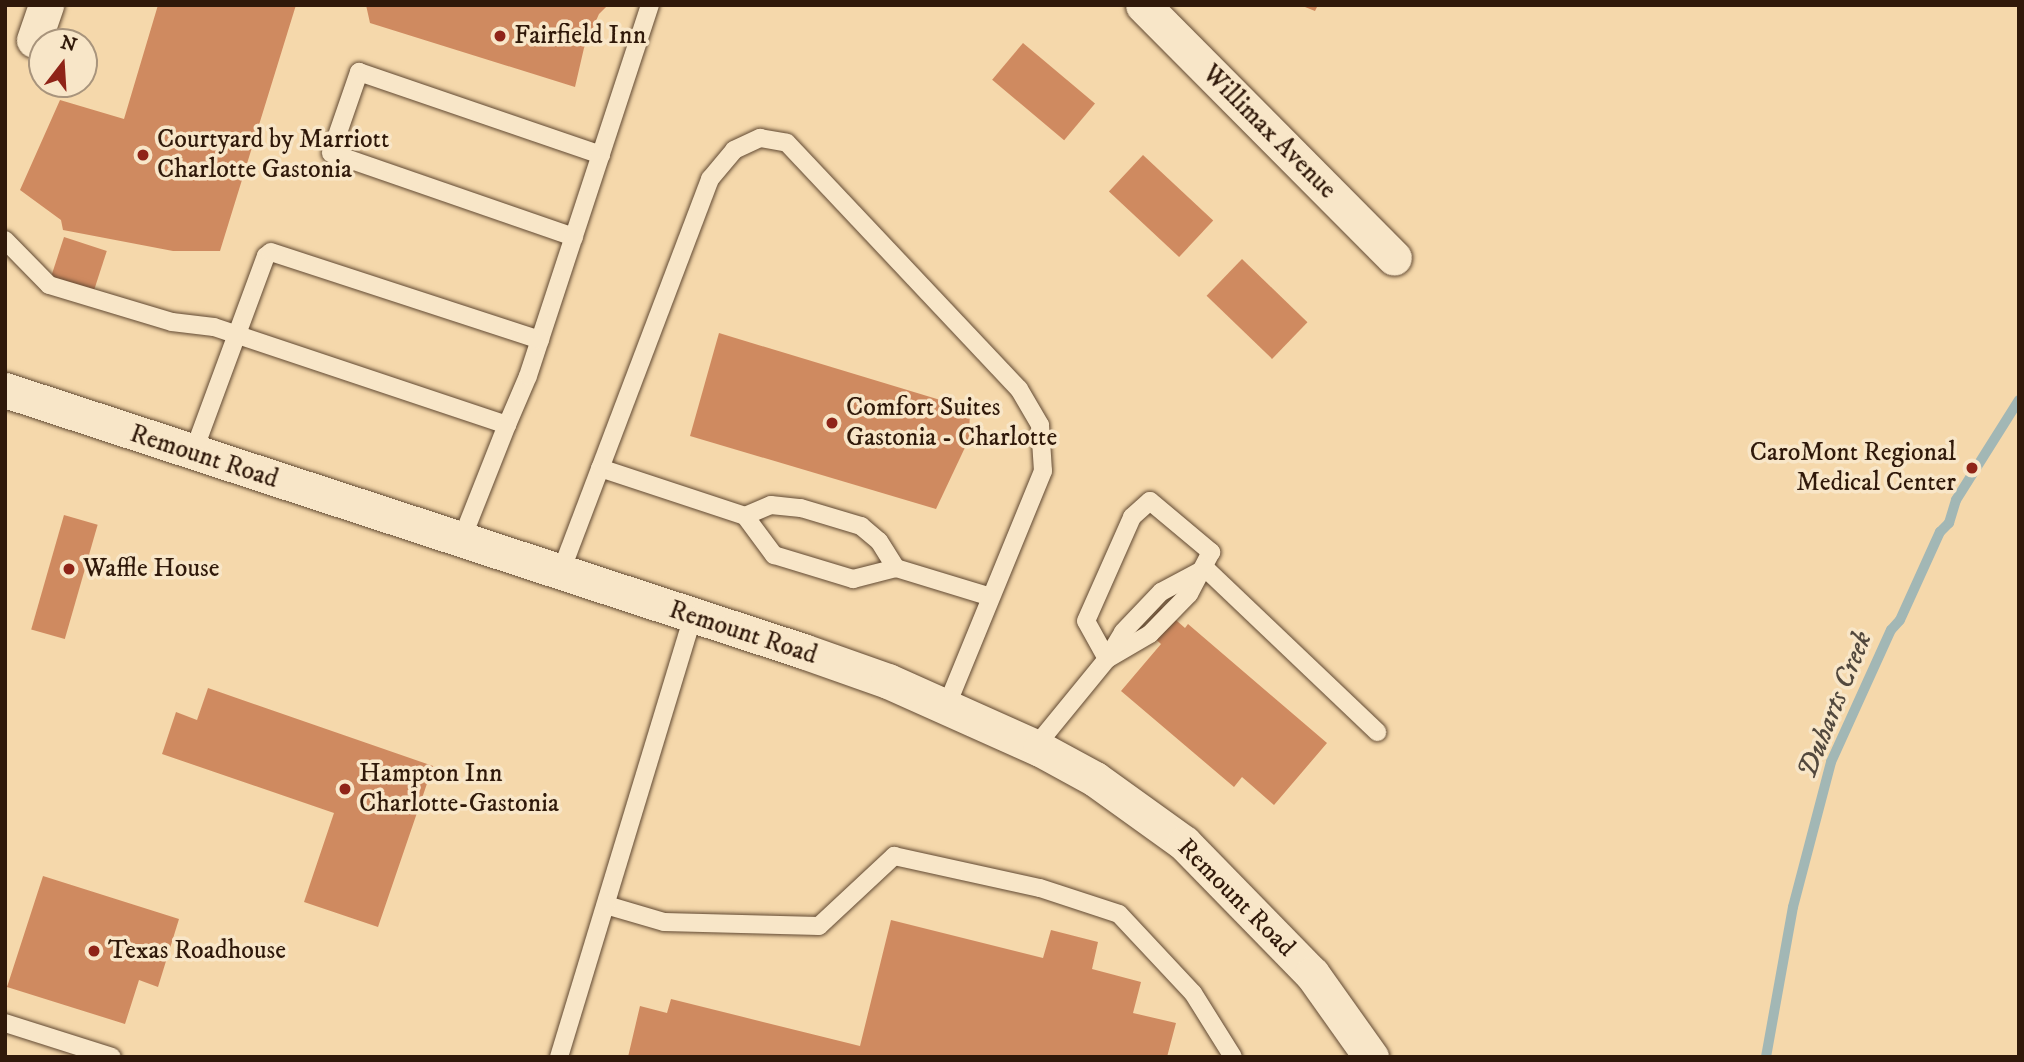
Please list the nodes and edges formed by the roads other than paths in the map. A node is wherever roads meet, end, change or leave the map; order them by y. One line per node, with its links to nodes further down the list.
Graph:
1 (46, 5): 4 (street)
2 (650, 5): 5 (lane)
3 (1143, 5): 8 (street, Willimax Avenue)
4 (38, 28)
5 (601, 155): 6 (lane); 6 (lane)
6 (574, 237): 10 (lane)
7 (5, 240): 9 (lane)
8 (1394, 258)
9 (236, 334): 10 (lane); 12 (lane); 13 (lane)
10 (540, 340): 12 (lane)
11 (5, 390): 13 (street, Remount Road)
12 (507, 425): 16 (lane)
13 (194, 453): 16 (street, Remount Road)
14 (600, 468): 15 (lane); 19 (lane); 20 (lane)
15 (745, 516): 17 (lane); 17 (lane)
16 (461, 541): 19 (street, Remount Road)
17 (896, 568): 20 (lane)
18 (1205, 568): 22 (lane); 22 (lane); 24 (lane)
19 (560, 574): 21 (street, Remount Road)
20 (991, 597): 23 (lane)
21 (693, 617): 23 (street, Remount Road); 26 (lane)
22 (1107, 659): 25 (lane)
23 (946, 707): 25 (street, Remount Road)
24 (1377, 732)
25 (1035, 747): 31 (street, Remount Road)
26 (606, 905): 29 (lane); 30 (lane)
27 (5, 1023): 28 (lane)
28 (112, 1057)
29 (559, 1057)
30 (1233, 1057)
31 (1371, 1057)

